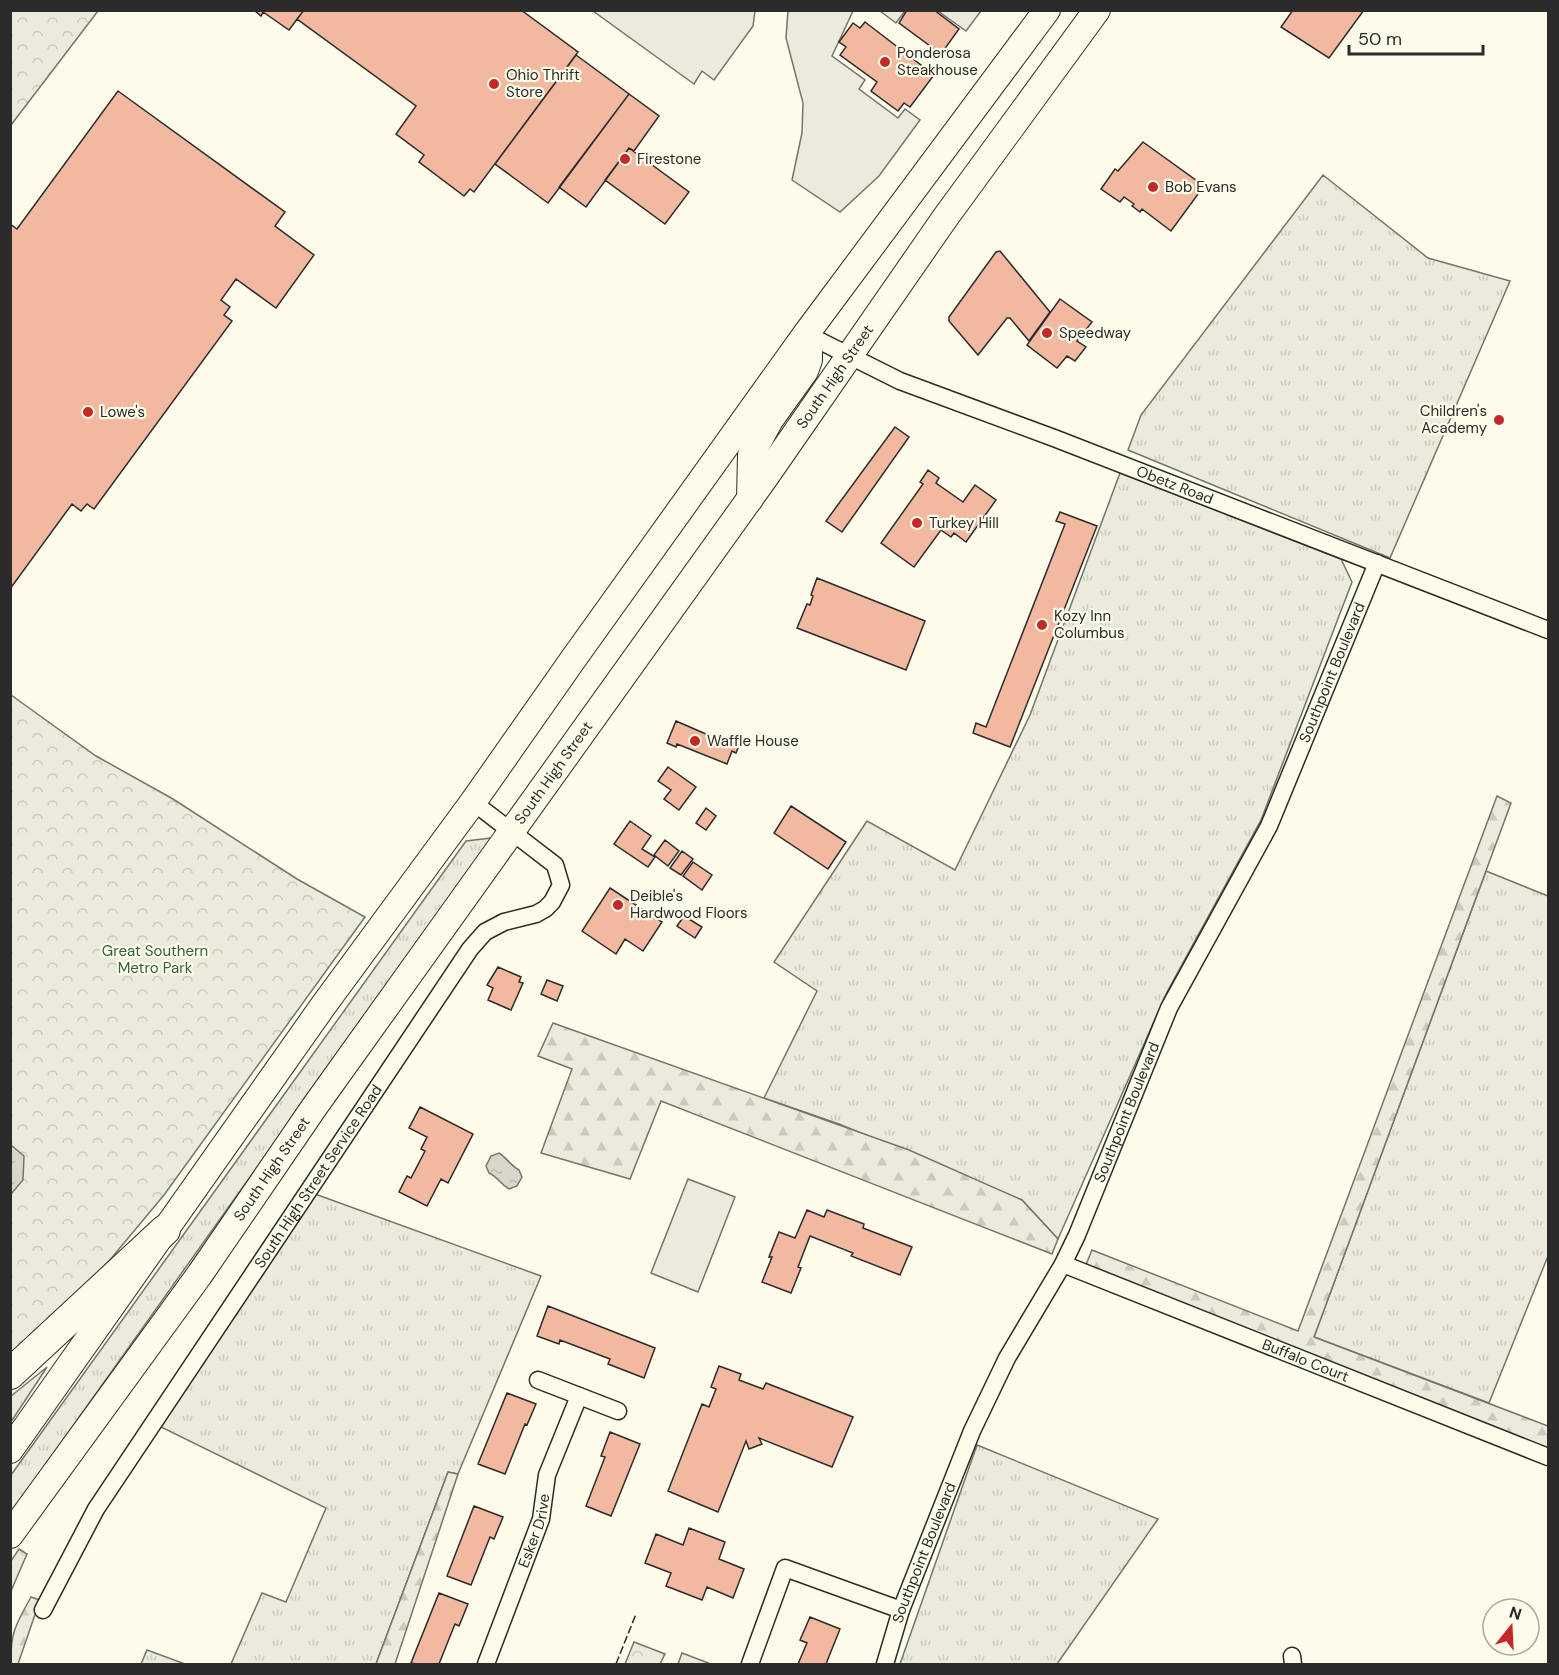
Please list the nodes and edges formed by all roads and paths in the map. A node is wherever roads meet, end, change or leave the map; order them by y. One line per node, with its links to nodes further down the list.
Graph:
1 (1047, 10): 3 (main road)
2 (1097, 10): 4 (main road, South High Street)
3 (806, 334): 4 (street, Obetz Road); 5 (main road); 8 (main road)
4 (848, 355): 5 (main road, South High Street); 6 (street, Obetz Road)
5 (750, 499): 9 (main road, South High Street)
6 (1377, 563): 7 (street, Obetz Road); 11 (street, Southpoint Boulevard)
7 (1548, 630)
8 (473, 802): 9 (street, South High Street Service Road); 10 (main road)
9 (511, 832): 18 (main road, South High Street); 19 (street, South High Street Service Road)
10 (165, 1230): 12 (highway); 16 (main road)
11 (1063, 1264): 17 (street, Buffalo Court); 20 (street, Southpoint Boulevard)
12 (10, 1374)
13 (538, 1380): 14 (street)
14 (579, 1396): 15 (street); 21 (street, Esker Drive)
15 (618, 1411)
16 (10, 1450)
17 (1548, 1457)
18 (10, 1535)
19 (43, 1610)
20 (901, 1610): 22 (street); 23 (street, Southpoint Boulevard)
21 (486, 1665)
22 (750, 1665)
23 (885, 1665)

